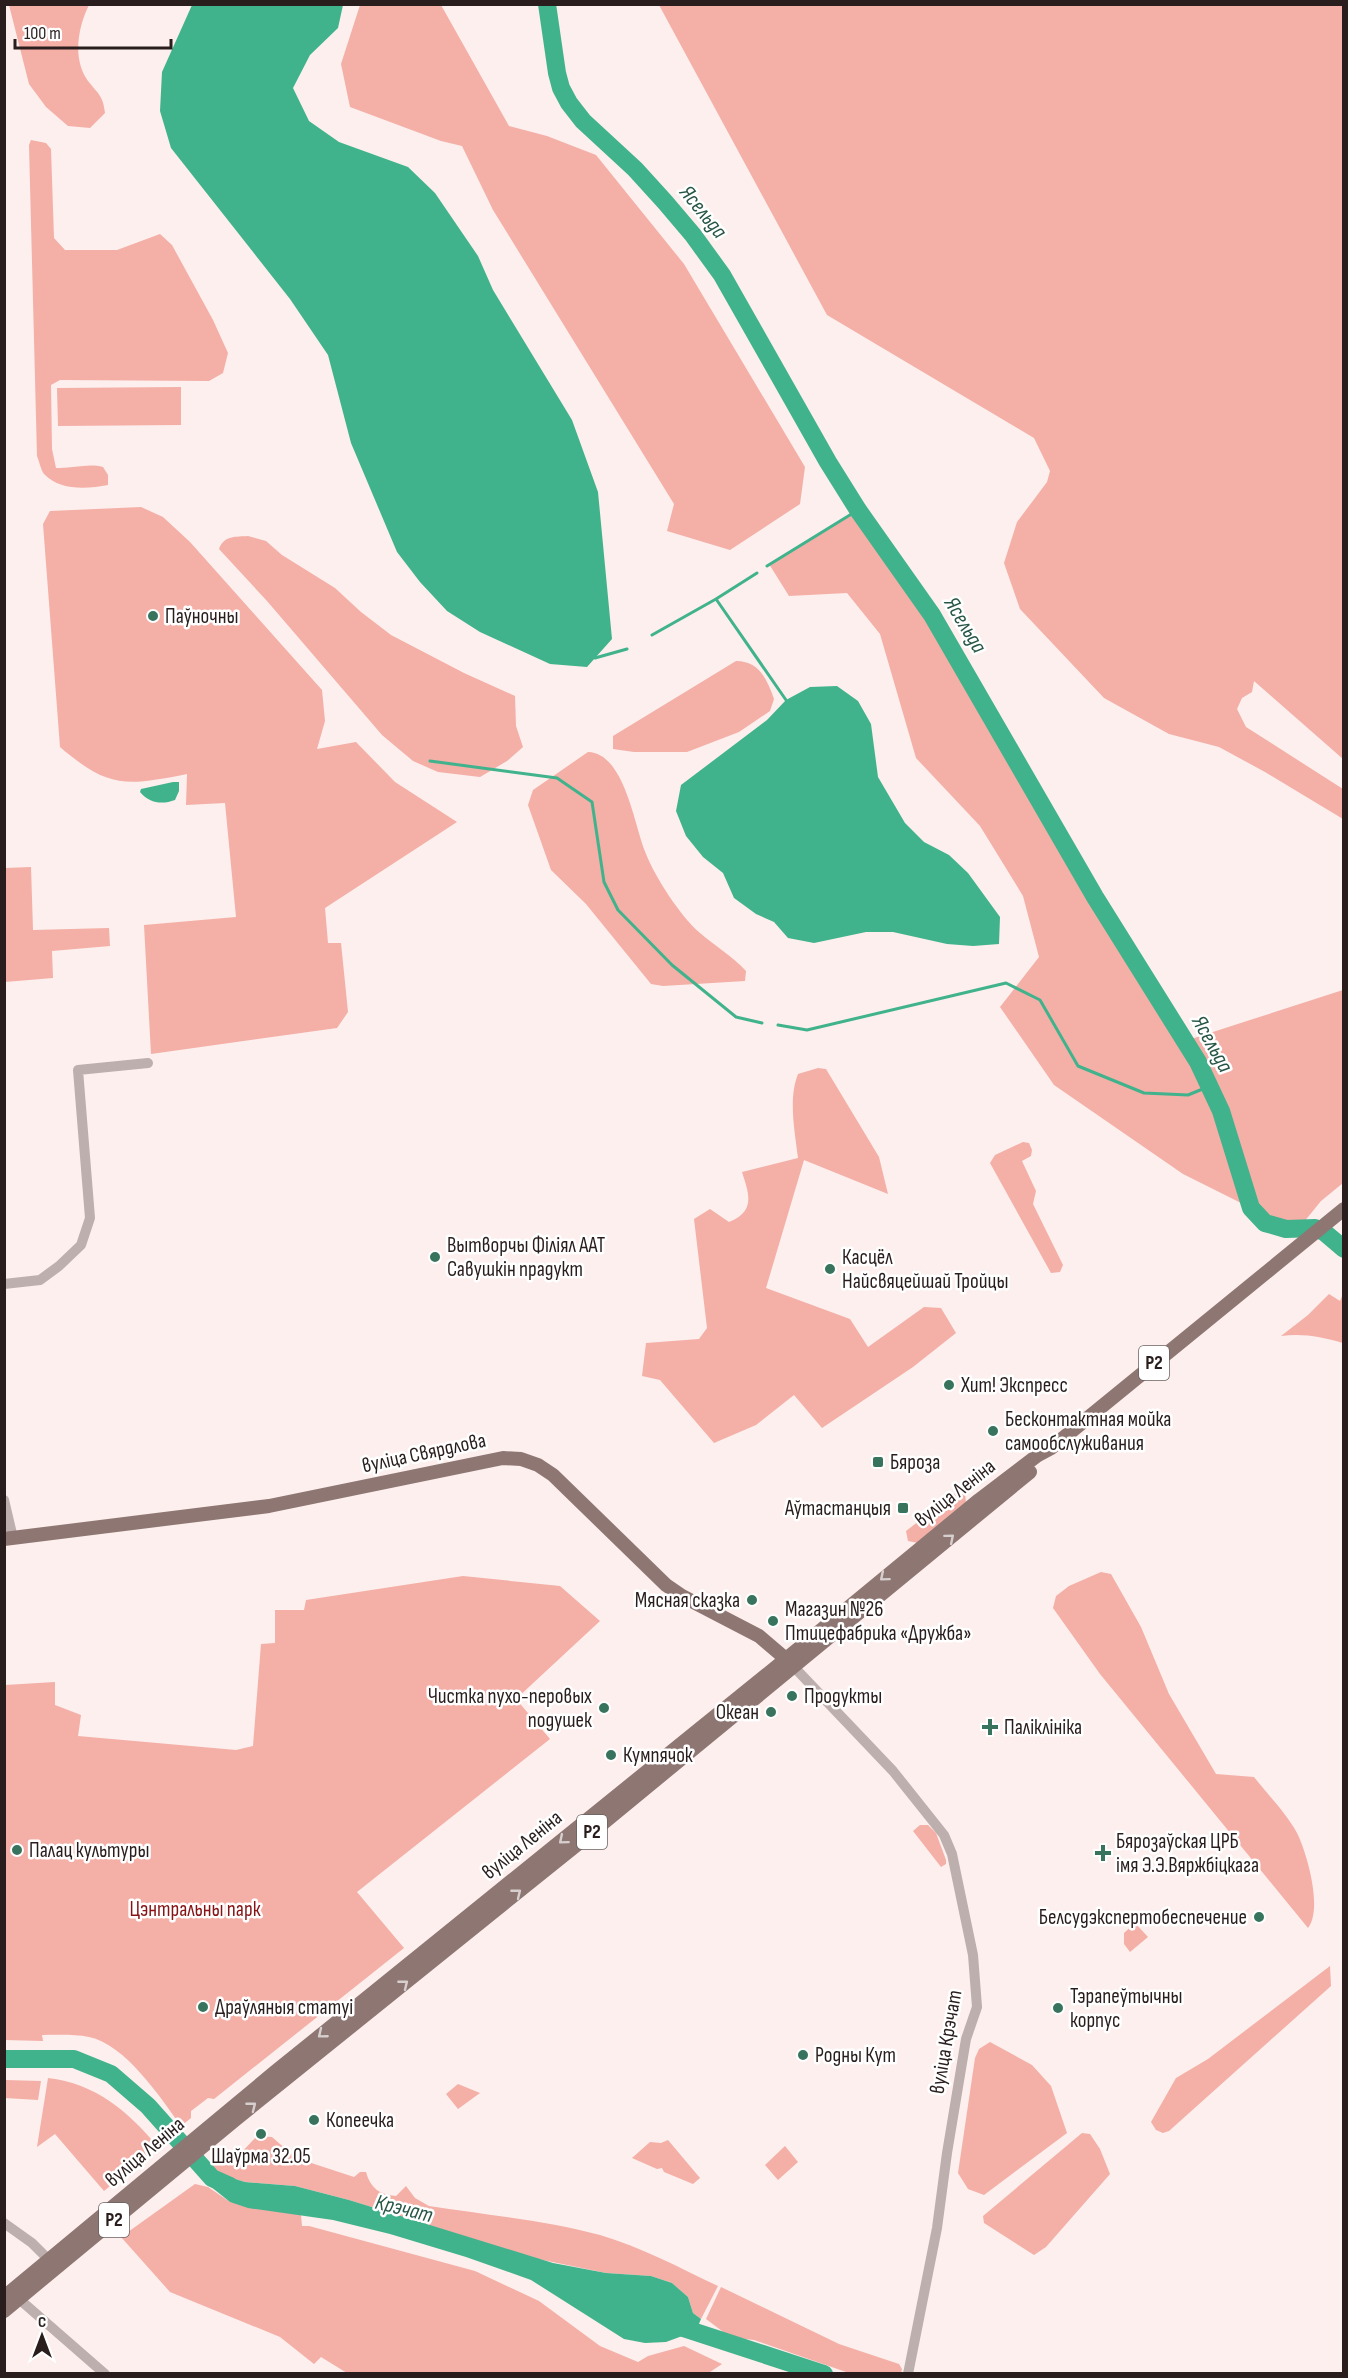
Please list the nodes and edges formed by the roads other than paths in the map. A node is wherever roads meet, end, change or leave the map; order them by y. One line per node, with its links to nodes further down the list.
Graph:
1 (148, 1063): 3 (street)
2 (1344, 1209): 6 (main road, вуліца Леніна / Р2)
3 (4, 1284)
4 (4, 1500): 5 (street)
5 (9, 1538): 6 (main road, вуліца Свярдлова)
6 (790, 1663): 8 (main road, вуліца Леніна / Р2); 12 (street, вуліца Крэчат)
7 (4, 2223): 8 (street)
8 (52, 2264): 9 (main road, вуліца Леніна / Р2)
9 (12, 2296): 10 (main road, вуліца Леніна / Р2); 11 (street)
10 (4, 2311)
11 (105, 2373)
12 (908, 2373)

